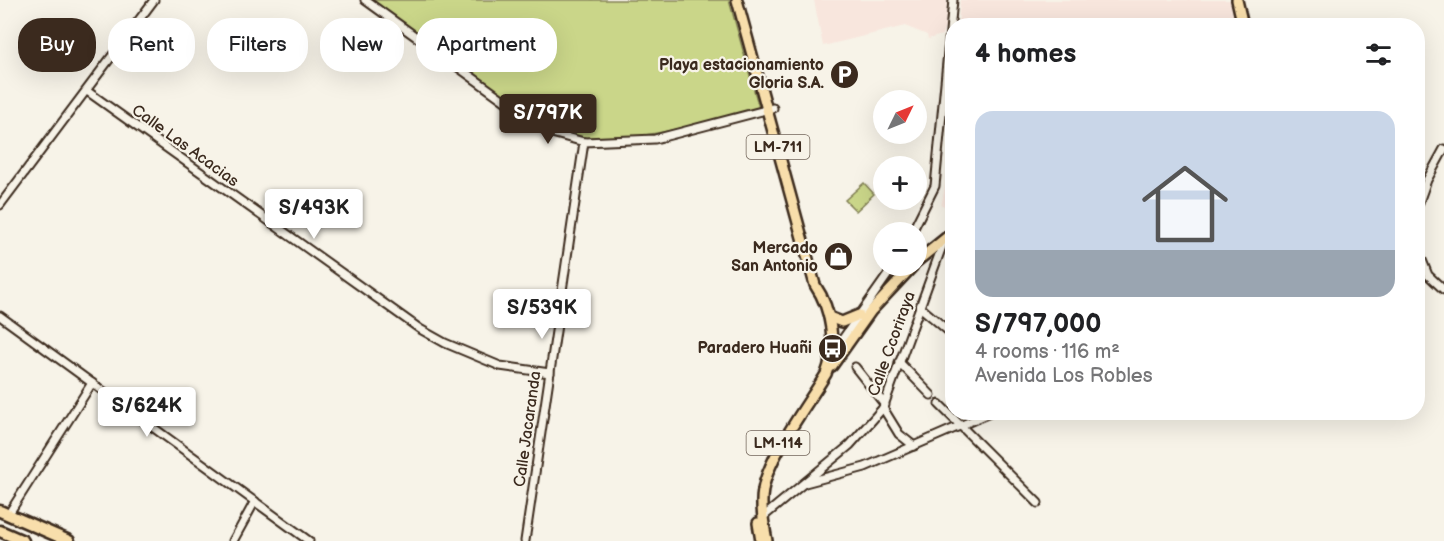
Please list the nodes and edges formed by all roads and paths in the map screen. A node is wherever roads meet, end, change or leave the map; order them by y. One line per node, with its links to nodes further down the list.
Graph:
1 (154, 0): 10 (street)
2 (365, 0): 12 (street)
3 (737, 0): 11 (main road, LM-711)
4 (743, 0): 11 (main road, LM-711)
5 (953, 0): 7 (street)
6 (1237, 0): 8 (main road)
7 (951, 18)
8 (1241, 18)
9 (945, 83): 16 (street)
10 (87, 91): 15 (street); 35 (street, Calle Las Acacias)
11 (770, 109): 12 (street); 27 (main road, LM-711)
12 (584, 142): 35 (street, Calle Jacaranda)
13 (1444, 149): 14 (street)
14 (1425, 186)
15 (0, 205)
16 (917, 222)
17 (945, 239): 19 (main road)
18 (945, 246): 24 (street, Calle Ccoriraya)
19 (927, 253)
20 (1425, 270): 23 (street)
21 (888, 276): 25 (street)
22 (903, 276): 29 (main road, LM-114)
23 (1444, 290)
24 (920, 307): 28 (street); 33 (street, Calle Ccoriraya)
25 (859, 315): 27 (main road); 31 (street)
26 (0, 316): 37 (street)
27 (829, 317): 30 (main road, LM-711)
28 (945, 328)
29 (856, 331): 31 (main road); 36 (main road, LM-114)
30 (832, 333): 31 (main road); 32 (main road, LM-711)
31 (844, 334): 32 (street)
32 (832, 354): 36 (main road, LM-114); 57 (main road, LM-114)
33 (899, 362): 38 (street); 40 (street, Calle Ccoriraya)
34 (855, 366): 40 (street)
35 (550, 373): 56 (street, Calle Jacaranda)
36 (826, 374): 50 (main road, LM-114)
37 (92, 383): 47 (street); 49 (street)
38 (931, 396)
39 (939, 404): 41 (street)
40 (884, 406): 45 (street); 46 (street, Calle Ccoriraya)
41 (945, 410)
42 (954, 420): 44 (street)
43 (974, 420): 44 (street)
44 (960, 426): 45 (street); 48 (street)
45 (914, 446): 46 (street)
46 (799, 485): 50 (street, Calle Ccoriraya)
47 (255, 501): 54 (street); 55 (street)
48 (1038, 503)
49 (4, 513): 53 (highway)
50 (763, 517): 58 (main road, LM-114)
51 (0, 531): 52 (highway)
52 (23, 541)
53 (69, 541)
54 (233, 541)
55 (309, 541)
56 (525, 541)
57 (761, 541)
58 (768, 541)

